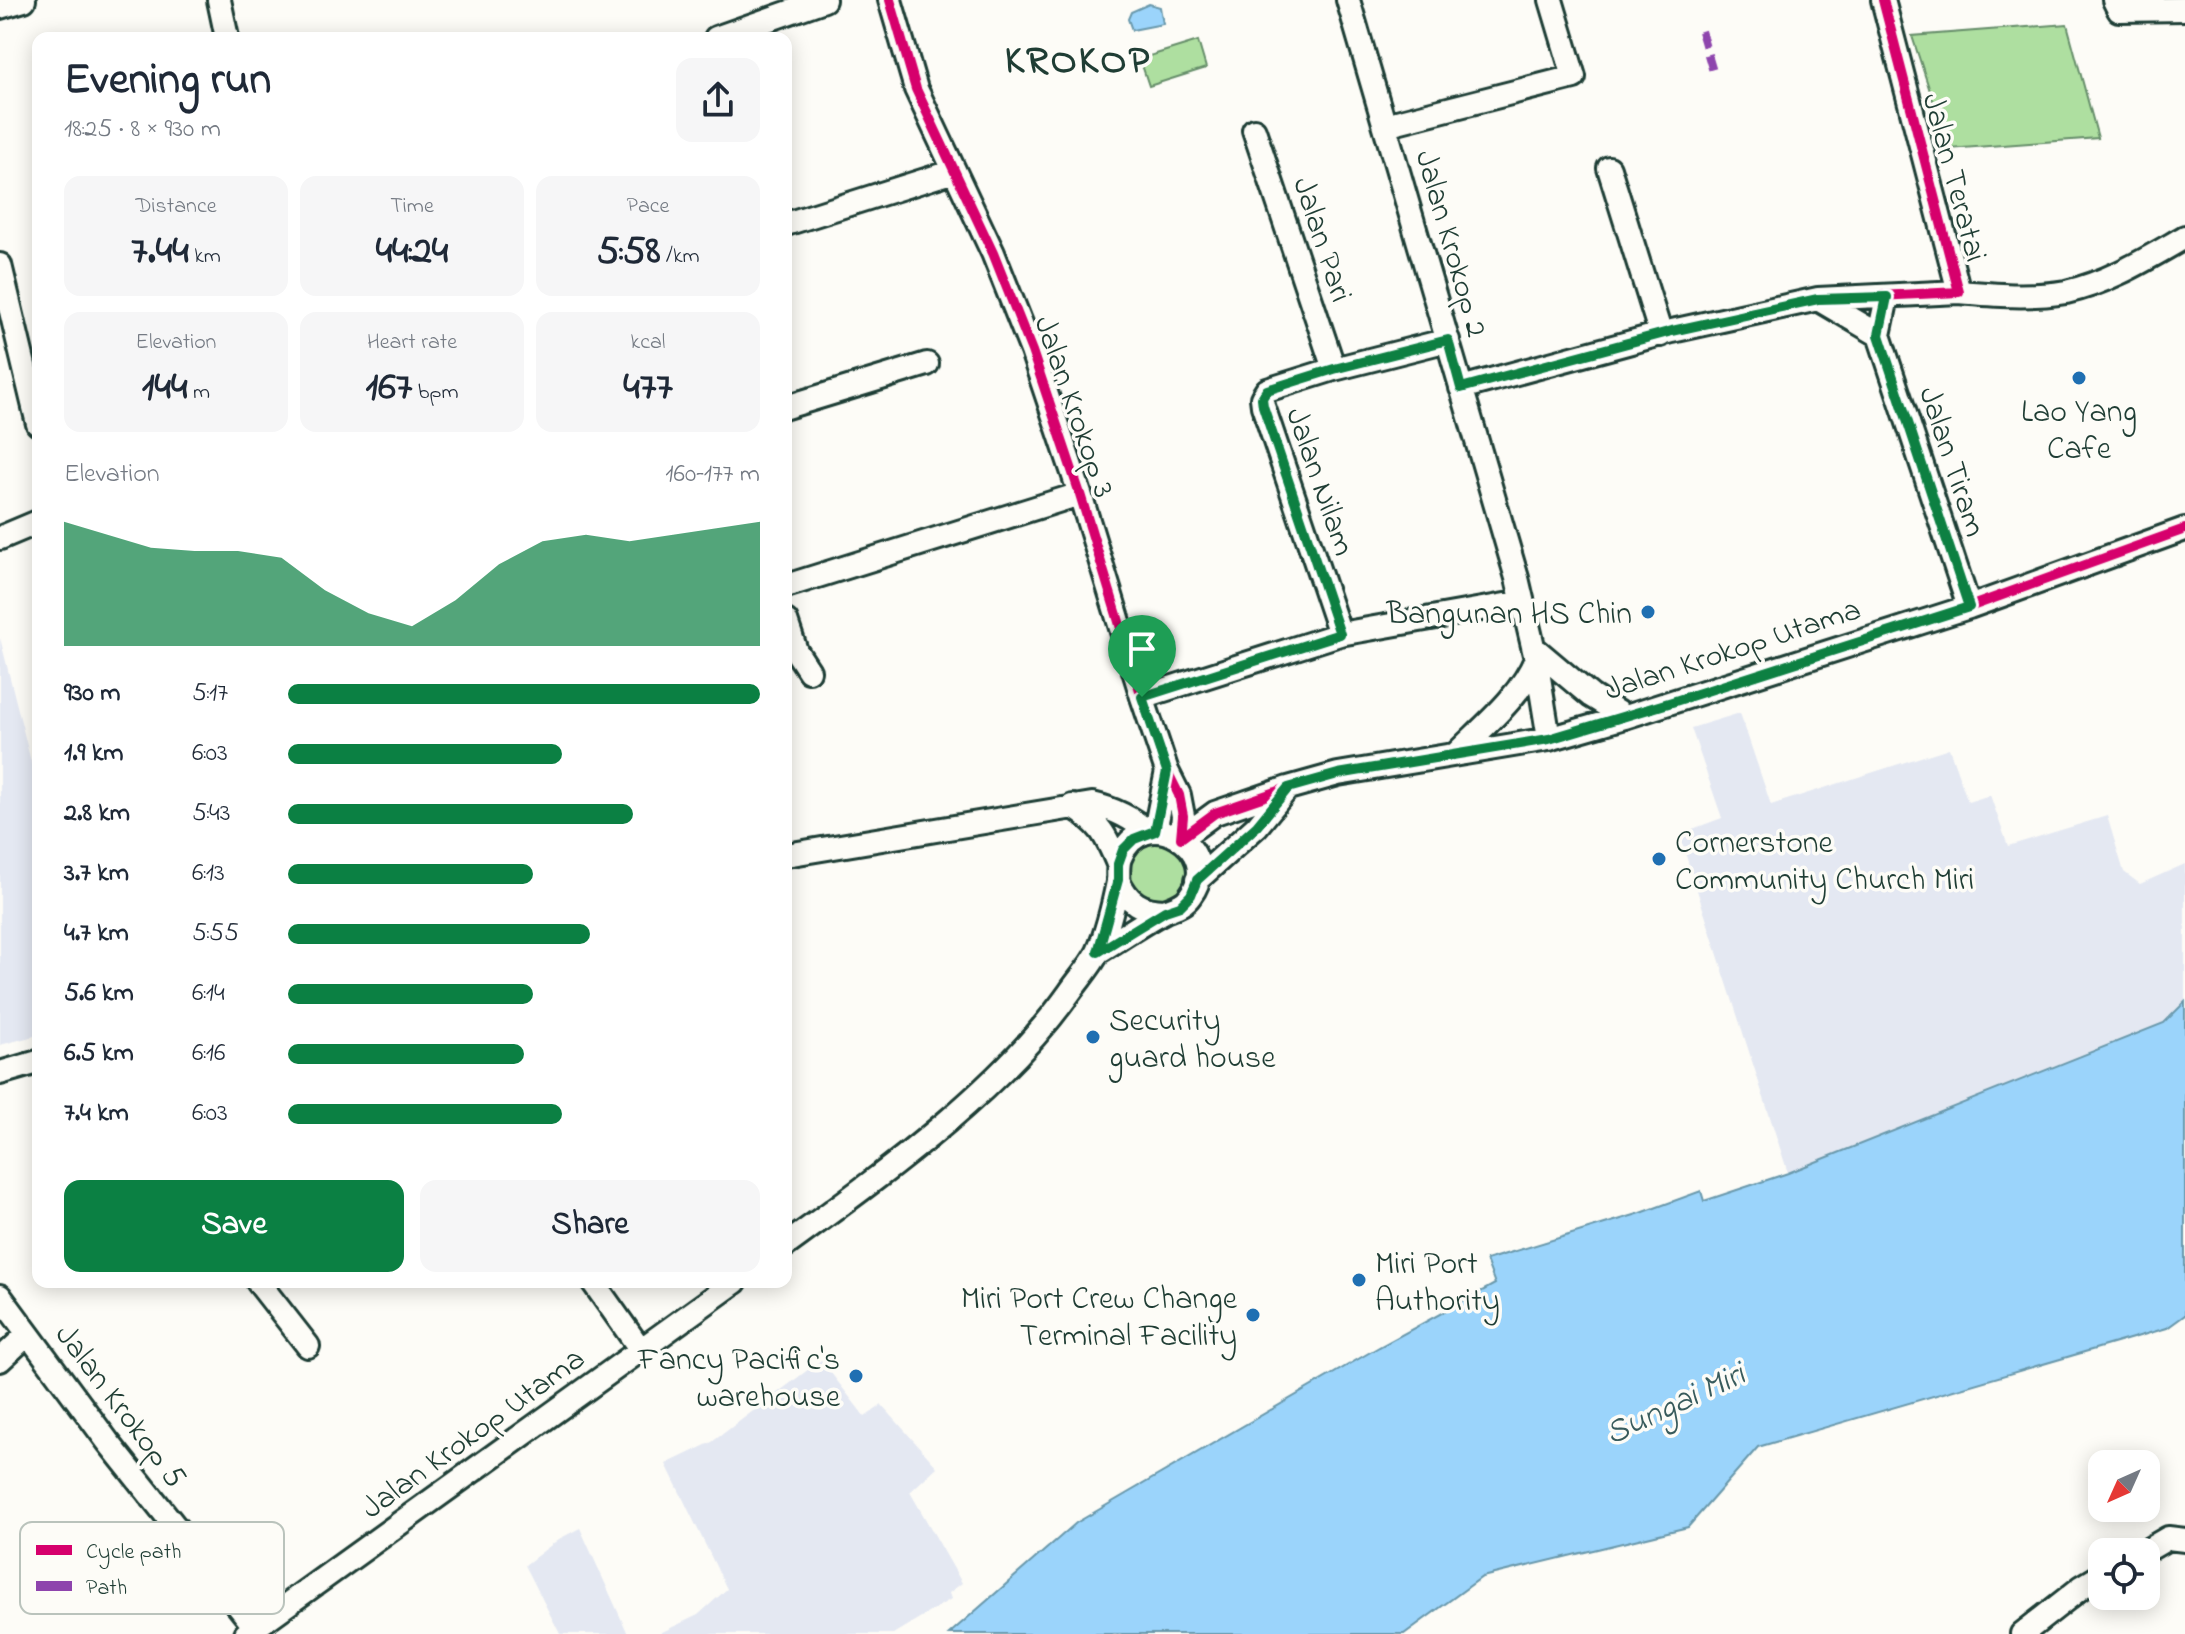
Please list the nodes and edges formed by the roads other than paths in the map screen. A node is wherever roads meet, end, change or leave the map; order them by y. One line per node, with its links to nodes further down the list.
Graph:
1 (219, 0): 9 (street)
2 (824, 0): 10 (street)
3 (890, 0): 14 (street, Jalan Krokop 3)
4 (1348, 0): 11 (street, Jalan Krokop 2)
5 (1551, 0): 11 (street)
6 (1883, 0): 18 (street, Jalan Teratai)
7 (2114, 0): 8 (street)
8 (2185, 9)
9 (226, 32)
10 (733, 32)
11 (1385, 125): 23 (street, Jalan Krokop 2)
12 (1254, 130): 25 (street, Jalan Pari)
13 (1609, 168): 21 (street)
14 (954, 171): 15 (street); 29 (street, Jalan Krokop 3)
15 (792, 222)
16 (2185, 237): 18 (street)
17 (0, 265): 27 (street)
18 (1959, 292): 19 (street, Jalan Teratai)
19 (1887, 297): 20 (street, Jalan Teratai); 22 (street)
20 (1818, 299): 21 (street, Jalan Teratai); 22 (street)
21 (1661, 335): 26 (street, Jalan Teratai)
22 (1879, 335): 35 (street, Jalan Tiram)
23 (1448, 340): 25 (street, Jalan Nilam); 26 (street, Jalan Krokop 2)
24 (927, 364): 28 (street)
25 (1334, 369): 36 (street, Jalan Nilam)
26 (1461, 388): 34 (street, Jalan Krokop 2)
27 (32, 399)
28 (792, 405)
29 (1080, 494): 33 (street); 40 (street, Jalan Krokop 3)
30 (32, 525): 32 (street)
31 (2185, 529): 35 (street, Jalan Krokop Utama)
32 (0, 538)
33 (792, 584)
34 (1522, 602): 36 (street); 38 (street, Jalan Krokop 2)
35 (1969, 607): 41 (street, Jalan Krokop Utama)
36 (1340, 634): 40 (street)
37 (792, 639): 39 (street)
38 (1535, 653): 41 (street); 42 (street, Jalan Krokop 2); 43 (street)
39 (809, 671)
40 (1142, 697): 44 (street, Jalan Krokop 3)
41 (1625, 717): 42 (street, Jalan Krokop Utama)
42 (1549, 739): 43 (street, Jalan Krokop Utama)
43 (1457, 753): 45 (street, Jalan Krokop Utama)
44 (1167, 771): 47 (street, Jalan Krokop 3); 48 (street, Jalan Krokop 3)
45 (1288, 788): 48 (street, Jalan Krokop Utama); 51 (street)
46 (1072, 806): 47 (street); 49 (street); 50 (street)
47 (1151, 831): 48 (street); 50 (street)
48 (1181, 838): 51 (street)
49 (792, 854)
50 (1118, 872): 52 (street); 53 (street)
51 (1197, 880): 52 (street)
52 (1165, 911): 53 (street)
53 (1098, 952): 56 (street)
54 (32, 1064): 55 (street)
55 (0, 1073)
56 (792, 1240)
57 (263, 1288): 62 (street)
58 (597, 1288): 63 (street)
59 (727, 1288): 63 (street, Jalan Krokop Utama)
60 (0, 1296): 61 (street, Jalan Krokop 5)
61 (28, 1334): 64 (street); 65 (street, Jalan Krokop 5)
62 (308, 1346)
63 (641, 1350): 69 (street, Jalan Krokop Utama)
64 (0, 1360)
65 (169, 1522)
66 (2185, 1540): 67 (street)
67 (2160, 1543)
68 (2088, 1583): 73 (street)
69 (284, 1607)
70 (238, 1614): 72 (street, Jalan Krokop 5)
71 (275, 1614): 72 (street, Jalan Krokop Utama)
72 (251, 1631)
73 (2022, 1634)

